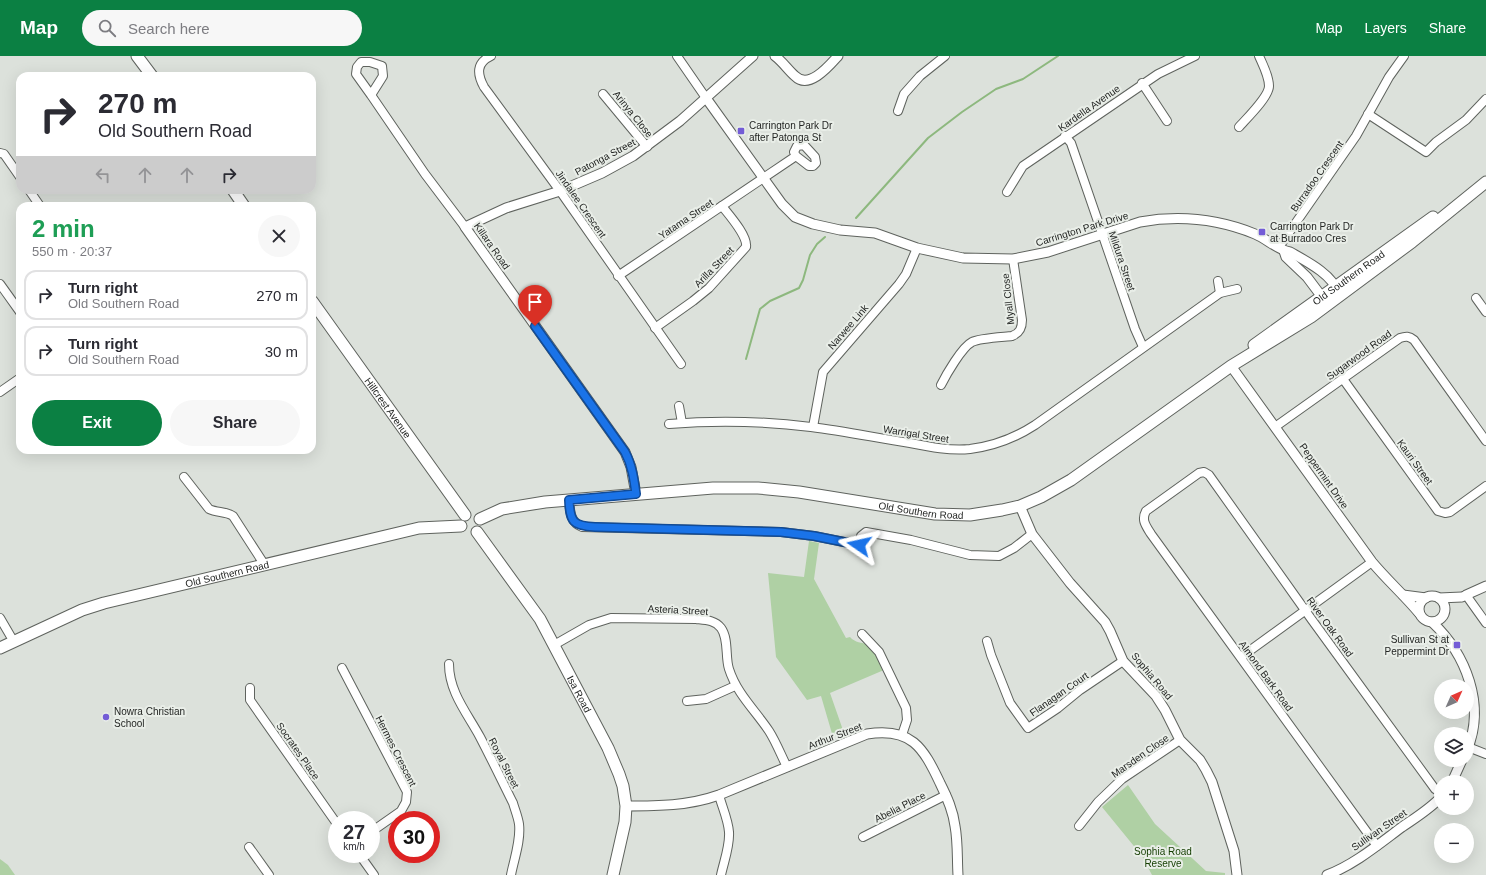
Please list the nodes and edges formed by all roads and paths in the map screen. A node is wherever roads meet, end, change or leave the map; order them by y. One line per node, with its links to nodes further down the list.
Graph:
1 (491, 56): 28 (street, Jindalee Crescent)
2 (677, 56): 15 (street)
3 (753, 56): 15 (street, Patonga Street)
4 (775, 56): 5 (street)
5 (838, 56)
6 (945, 56): 17 (street)
7 (1195, 56): 12 (street, Kardella Avenue)
8 (1260, 56): 20 (street)
9 (1404, 56): 18 (street, Burradoo Crescent)
10 (141, 57): 11 (main road)
11 (150, 72)
12 (1142, 83): 19 (street); 21 (street, Kardella Avenue)
13 (604, 94): 22 (street, Arinya Close)
14 (371, 95): 31 (street, Killara Road)
15 (706, 98): 22 (street, Patonga Street); 26 (street, Carrington Park Drive)
16 (1486, 99): 18 (street)
17 (898, 112)
18 (1368, 114): 34 (street, Burradoo Crescent)
19 (1167, 120)
20 (1239, 127)
21 (1066, 136): 29 (street, Kardella Avenue); 32 (street, Mildura Street)
22 (647, 147): 28 (street, Patonga Street)
23 (0, 153): 25 (street)
24 (796, 156): 26 (street, Yatama Street)
25 (16, 171)
26 (764, 177): 30 (street, Yatama Street); 33 (street, Carrington Park Drive)
27 (1486, 182): 40 (main road, Old Southern Road)
28 (560, 191): 31 (street, Patonga Street); 36 (street, Jindalee Crescent)
29 (1007, 192)
30 (722, 206): 36 (street, Yatama Street); 47 (street, Arilla Street)
31 (465, 227): 63 (street, Killara Road)
32 (1103, 234): 34 (street, Carrington Park Drive); 35 (street, Carrington Park Drive); 48 (street, Mildura Street)
33 (917, 248): 35 (street, Carrington Park Drive); 58 (street, Narwee Link)
34 (1282, 249): 40 (street, Carrington Park Drive); 42 (street, Carrington Park Drive)
35 (1013, 259): 53 (street, Myall Close)
36 (618, 276): 47 (street, Jindalee Crescent)
37 (1218, 281): 41 (street)
38 (0, 284): 44 (street)
39 (1237, 289): 41 (street, Warrigal Street)
40 (1337, 292): 42 (main road, Old Southern Road); 50 (main road, Old Southern Road)
41 (1220, 293): 48 (street, Warrigal Street)
42 (1322, 297): 50 (main road, Old Southern Road)
43 (1476, 298): 46 (street)
44 (16, 306)
45 (316, 307): 66 (main road, Hillcrest Avenue)
46 (1486, 312)
47 (655, 328): 49 (street, Jindalee Crescent)
48 (1143, 347): 58 (street, Warrigal Street)
49 (681, 364)
50 (1231, 366): 59 (street, Peppermint Drive); 65 (main road, Old Southern Road)
51 (1343, 379): 59 (street, Sugarwood Road); 60 (street, Sugarwood Road); 62 (street, Kauri Street)
52 (16, 381): 54 (street)
53 (941, 385)
54 (0, 392)
55 (679, 406): 56 (street)
56 (682, 423): 57 (street, Warrigal Street); 58 (street, Warrigal Street)
57 (669, 424)
58 (813, 427)
59 (1276, 427): 72 (street, Peppermint Drive)
60 (1486, 441)
61 (184, 477): 73 (street)
62 (1486, 486)
63 (636, 494): 64 (main road, Old Southern Road); 65 (main road, Old Southern Road)
64 (569, 500): 68 (main road, Old Southern Road); 71 (street)
65 (1020, 506): 71 (street, Sophia Road)
66 (465, 515): 68 (main road); 69 (main road)
67 (1144, 516): 79 (street, River Oak Road); 91 (street, Almond Bark Road)
68 (480, 519): 70 (main road)
69 (461, 526): 70 (main road); 73 (main road, Old Southern Road)
70 (477, 532): 89 (main road, Isa Road)
71 (1032, 534): 92 (street, Sophia Road)
72 (1372, 562): 75 (street, Peppermint Drive); 79 (street)
73 (264, 564): 87 (main road, Old Southern Road)
74 (1486, 586): 76 (street)
75 (1403, 595): 77 (street); 80 (street, Peppermint Drive)
76 (1464, 596): 78 (street); 81 (street); 84 (street)
77 (1426, 598): 78 (street); 80 (street)
78 (1439, 598): 81 (street)
79 (1305, 611): 91 (street); 104 (street, River Oak Road)
80 (1419, 612): 83 (street)
81 (1444, 614): 83 (street); 88 (street)
82 (0, 618): 87 (street)
83 (1432, 622): 88 (street)
84 (1486, 623)
85 (862, 634): 99 (street)
86 (987, 641): 92 (street, Flanagan Court)
87 (14, 642): 90 (main road, Old Southern Road)
88 (1450, 642): 98 (street)
89 (554, 645): 95 (street, Asteria Street); 108 (main road, Isa Road)
90 (0, 648)
91 (1241, 657): 113 (street, Almond Bark Road)
92 (1124, 661): 100 (street, Sophia Road)
93 (448, 664): 118 (street, Royal Street)
94 (342, 668): 110 (street, Hermes Crescent)
95 (735, 686): 97 (street); 103 (street, Asteria Street)
96 (250, 688): 109 (street, Socrates Place)
97 (687, 701)
98 (1474, 727)
99 (902, 735): 103 (street, Arthur Street); 106 (street, Arthur Street)
100 (1180, 740): 111 (street, Marsden Close); 122 (street, Sophia Road)
101 (1474, 750): 102 (street)
102 (1486, 754)
103 (787, 767): 105 (street, Arthur Street)
104 (1434, 789)
105 (719, 795): 108 (street, Arthur Street); 120 (street)
106 (946, 795): 112 (street, Abelia Place); 121 (street, Arthur Street)
107 (1434, 804): 113 (street, Sullivan Street)
108 (626, 806): 119 (main road, Isa Road)
109 (328, 811)
110 (380, 826)
111 (1079, 826)
112 (863, 837)
113 (1377, 846): 123 (street, Sullivan Street)
114 (249, 847): 116 (street)
115 (365, 863): 117 (street)
116 (269, 875)
117 (374, 875)
118 (511, 875)
119 (613, 875)
120 (721, 875)
121 (958, 875)
122 (1237, 875)
123 (1327, 875)

